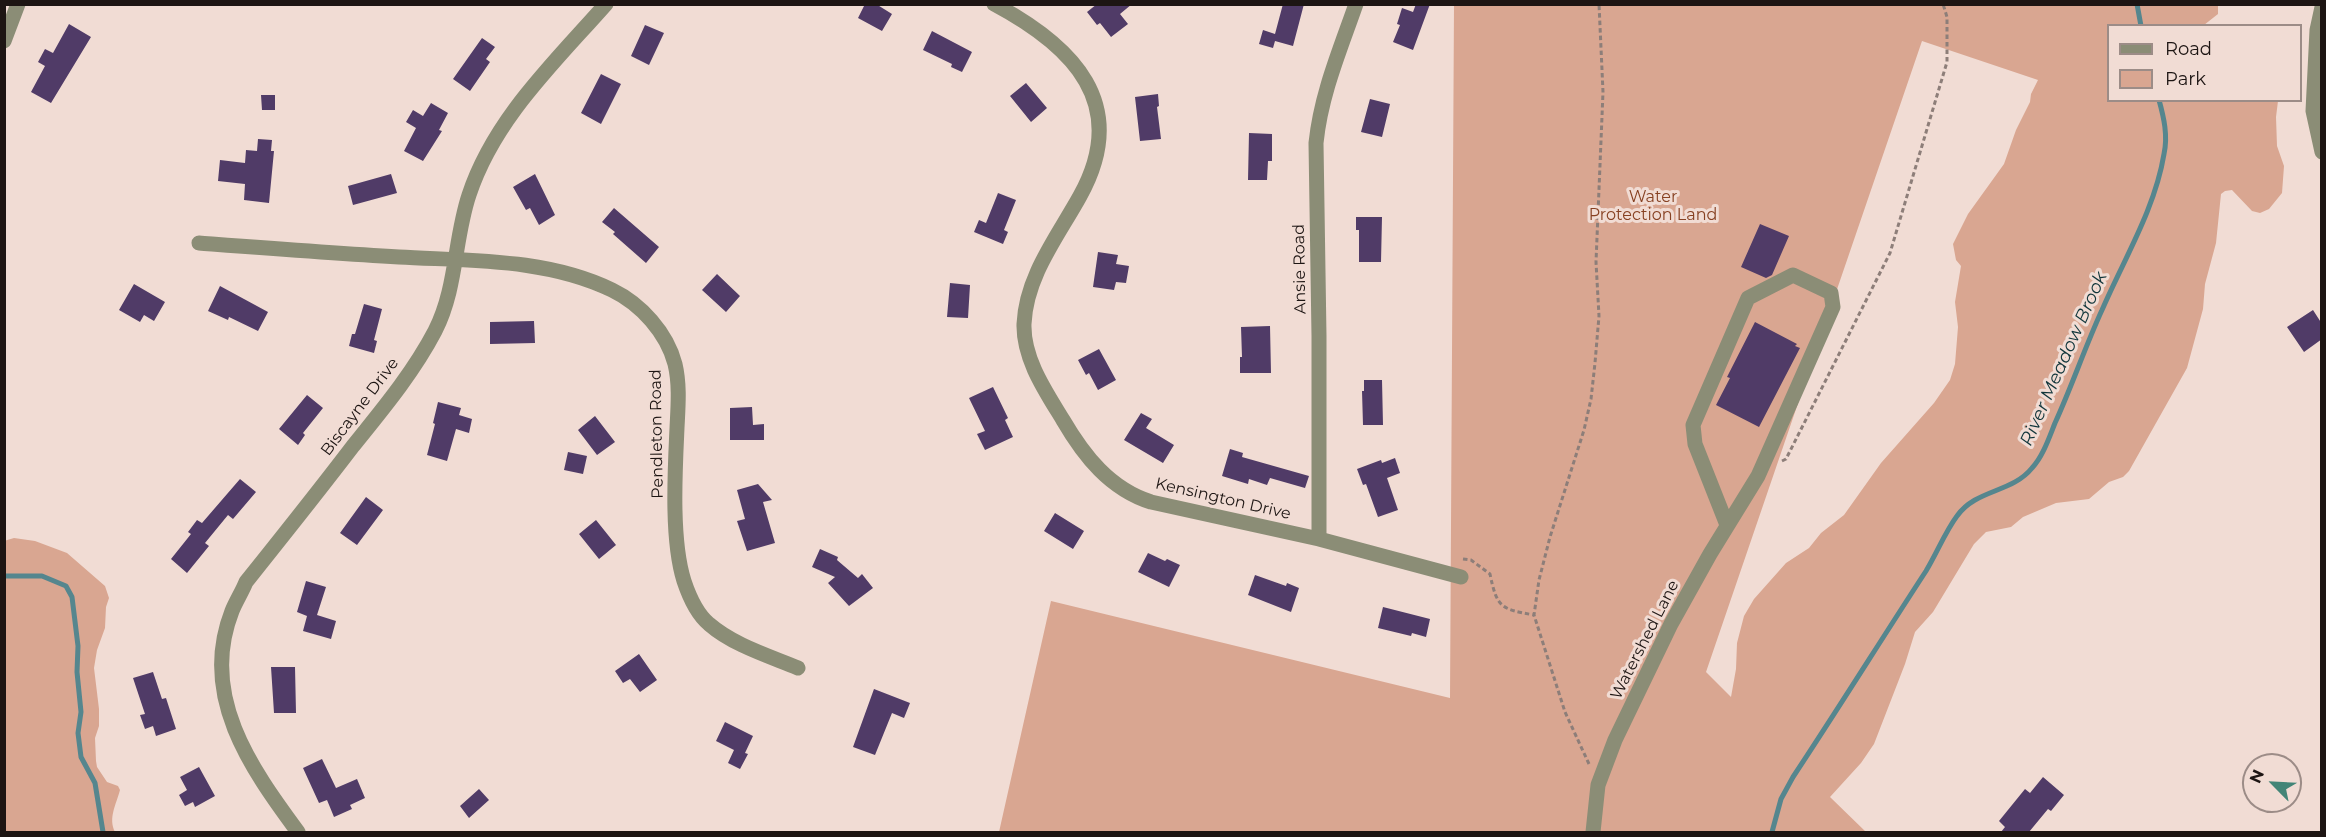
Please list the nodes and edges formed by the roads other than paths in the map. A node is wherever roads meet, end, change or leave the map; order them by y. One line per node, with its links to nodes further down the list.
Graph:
1 (18, 4): 6 (street)
2 (606, 4): 9 (street, Biscayne Drive)
3 (994, 4): 11 (street, Kensington Drive)
4 (1356, 4): 11 (street, Ansie Road)
5 (2322, 7): 7 (street)
6 (4, 41)
7 (2322, 152)
8 (200, 243): 9 (street, Pendleton Road)
9 (456, 259): 13 (street, Pendleton Road); 14 (street, Biscayne Drive)
10 (1727, 525): 10 (street, Watershed Lane); 15 (street, Watershed Lane)
11 (1319, 539): 12 (street, Kensington Drive)
12 (1461, 577)
13 (798, 668)
14 (298, 832)
15 (1593, 832)

